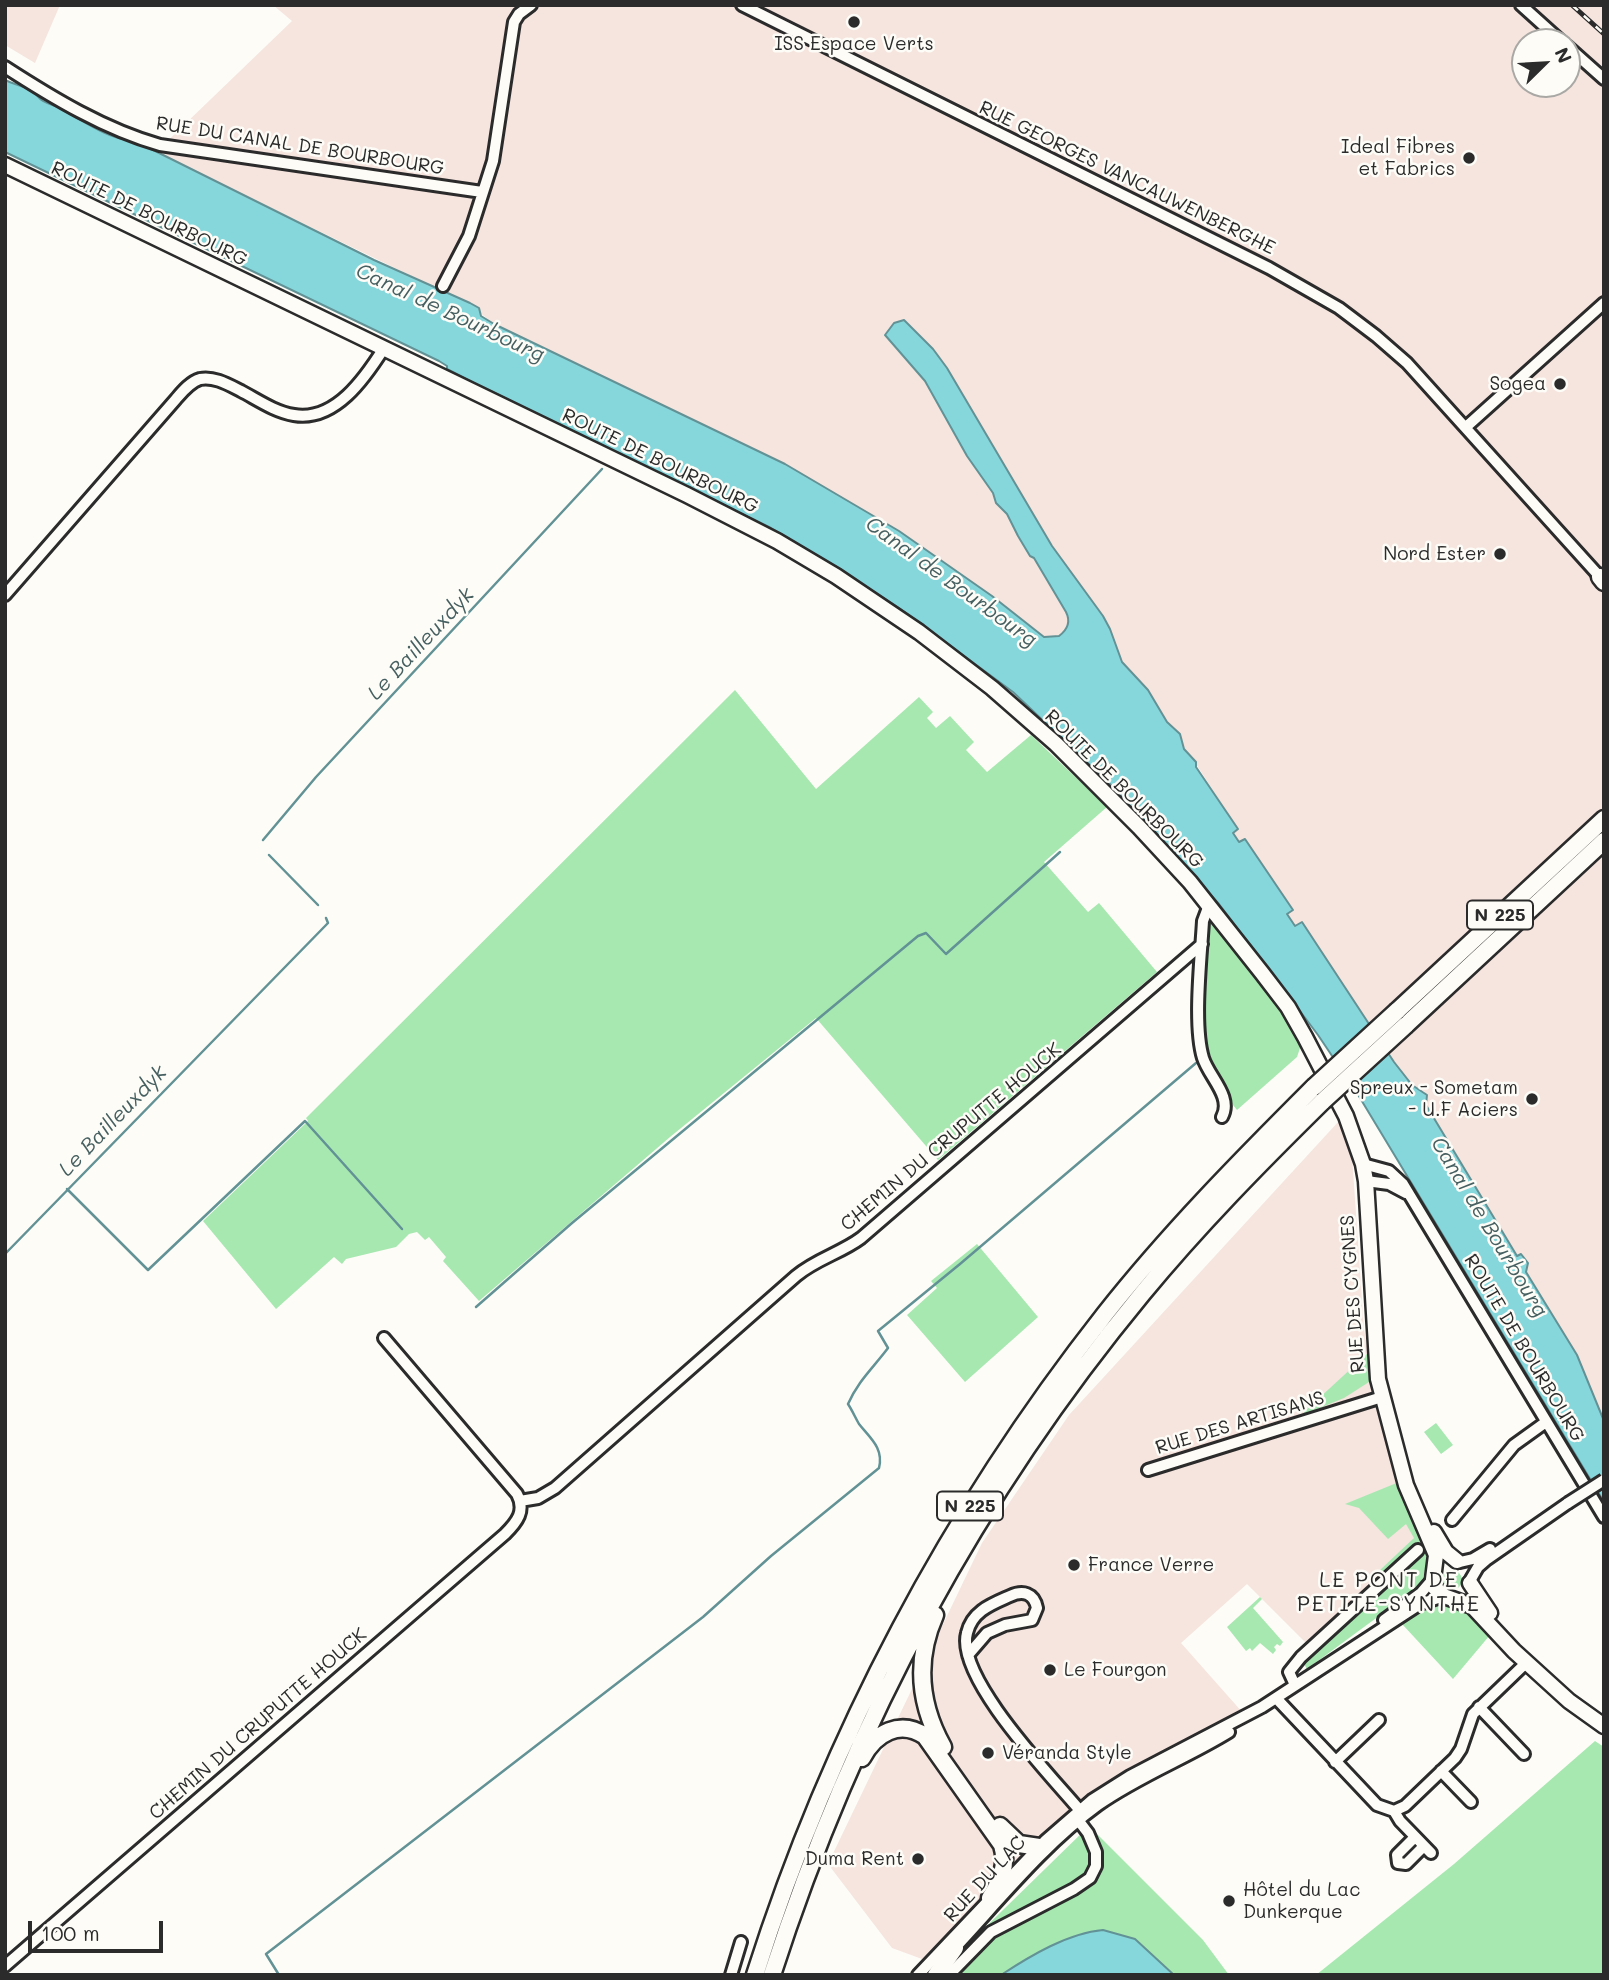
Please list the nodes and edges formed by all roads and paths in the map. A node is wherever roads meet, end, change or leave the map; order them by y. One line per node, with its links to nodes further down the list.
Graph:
1 (531, 5): 9 (street)
2 (742, 5): 13 (street, RUE GEORGES VANCAUWENBERGHE)
3 (1521, 5): 4 (street)
4 (1546, 28)
5 (1581, 58): 7 (street)
6 (5, 67): 9 (street, RUE DU CANAL DE BOURBOURG)
7 (1604, 79)
8 (5, 165): 12 (main road, ROUTE DE BOURBOURG)
9 (482, 192): 10 (street)
10 (443, 286)
11 (1604, 303): 13 (street)
12 (384, 348): 15 (street); 21 (main road, ROUTE DE BOURBOURG)
13 (1466, 427): 14 (street, RUE GEORGES VANCAUWENBERGHE)
14 (1602, 580)
15 (5, 595)
16 (1604, 808): 20 (highway)
17 (1604, 819): 20 (highway, N 225)
18 (1604, 841): 22 (highway, N 225)
19 (1604, 854): 22 (highway)
20 (1536, 882): 24 (highway, N 225)
21 (1211, 909): 23 (street); 27 (main road, ROUTE DE BOURBOURG)
22 (1513, 925): 24 (highway, N 225)
23 (1202, 944): 26 (street); 37 (street, CHEMIN DU CRUPUTTE HOUCK)
24 (1401, 1018): 25 (highway, N 225, bridge)
25 (1319, 1094): 36 (highway, N 225); 70 (highway, N 225)
26 (1222, 1117)
27 (1363, 1164): 28 (main road, RUE DES CYGNES); 29 (street, ROUTE DE BOURBOURG)
28 (1366, 1181): 29 (street); 31 (main road, RUE DES CYGNES)
29 (1411, 1199): 33 (street, ROUTE DE BOURBOURG)
30 (384, 1338): 37 (street)
31 (1382, 1396): 32 (main road, RUE DES CYGNES); 34 (street, RUE DES ARTISANS)
32 (1388, 1421): 42 (main road, RUE DES CYGNES); 43 (main road, RUE DES CYGNES)
33 (1546, 1422): 39 (street, ROUTE DE BOURBOURG); 40 (street)
34 (1148, 1470)
35 (1604, 1480): 38 (street, bridge)
36 (994, 1497): 60 (highway); 65 (highway, N 225)
37 (520, 1501): 68 (street, CHEMIN DU CRUPUTTE HOUCK)
38 (1568, 1503): 42 (street); 44 (street)
39 (1604, 1517)
40 (1452, 1520)
41 (1418, 1550): 49 (street)
42 (1459, 1562): 43 (main road); 44 (main road)
43 (1434, 1575): 45 (main road); 47 (street, RUE DU LAC)
44 (1471, 1581): 45 (main road); 48 (main road)
45 (1448, 1597): 47 (street, RUE DU LAC); 48 (main road)
46 (968, 1656): 46 (street); 59 (street)
47 (1332, 1661): 49 (street, RUE DU LAC)
48 (1527, 1662): 51 (street); 53 (main road)
49 (1295, 1685): 50 (street, RUE DU LAC)
50 (1276, 1698): 55 (street); 59 (street, RUE DU LAC)
51 (1479, 1707): 54 (street); 56 (street)
52 (1378, 1720): 55 (street)
53 (1604, 1726)
54 (1524, 1754)
55 (1335, 1762): 58 (street)
56 (1441, 1771): 57 (street); 58 (street)
57 (1471, 1802)
58 (1394, 1811): 61 (street)
59 (1079, 1815): 62 (street, RUE DU LAC); 64 (street, RUE DU LAC); 75 (street)
60 (999, 1826): 62 (highway); 63 (highway)
61 (1415, 1837): 61 (street)
62 (1039, 1847): 63 (street, RUE DU LAC)
63 (1010, 1877): 64 (street, RUE DU LAC)
64 (995, 1899): 65 (highway); 67 (street, RUE DU LAC); 72 (street, RUE DU LAC)
65 (797, 1901): 71 (highway, N 225)
66 (741, 1942): 69 (street)
67 (955, 1948): 73 (street, RUE DU LAC); 74 (highway)
68 (5, 1966)
69 (731, 1975)
70 (753, 1975)
71 (772, 1975)
72 (918, 1975)
73 (930, 1975)
74 (936, 1975)
75 (949, 1975)

